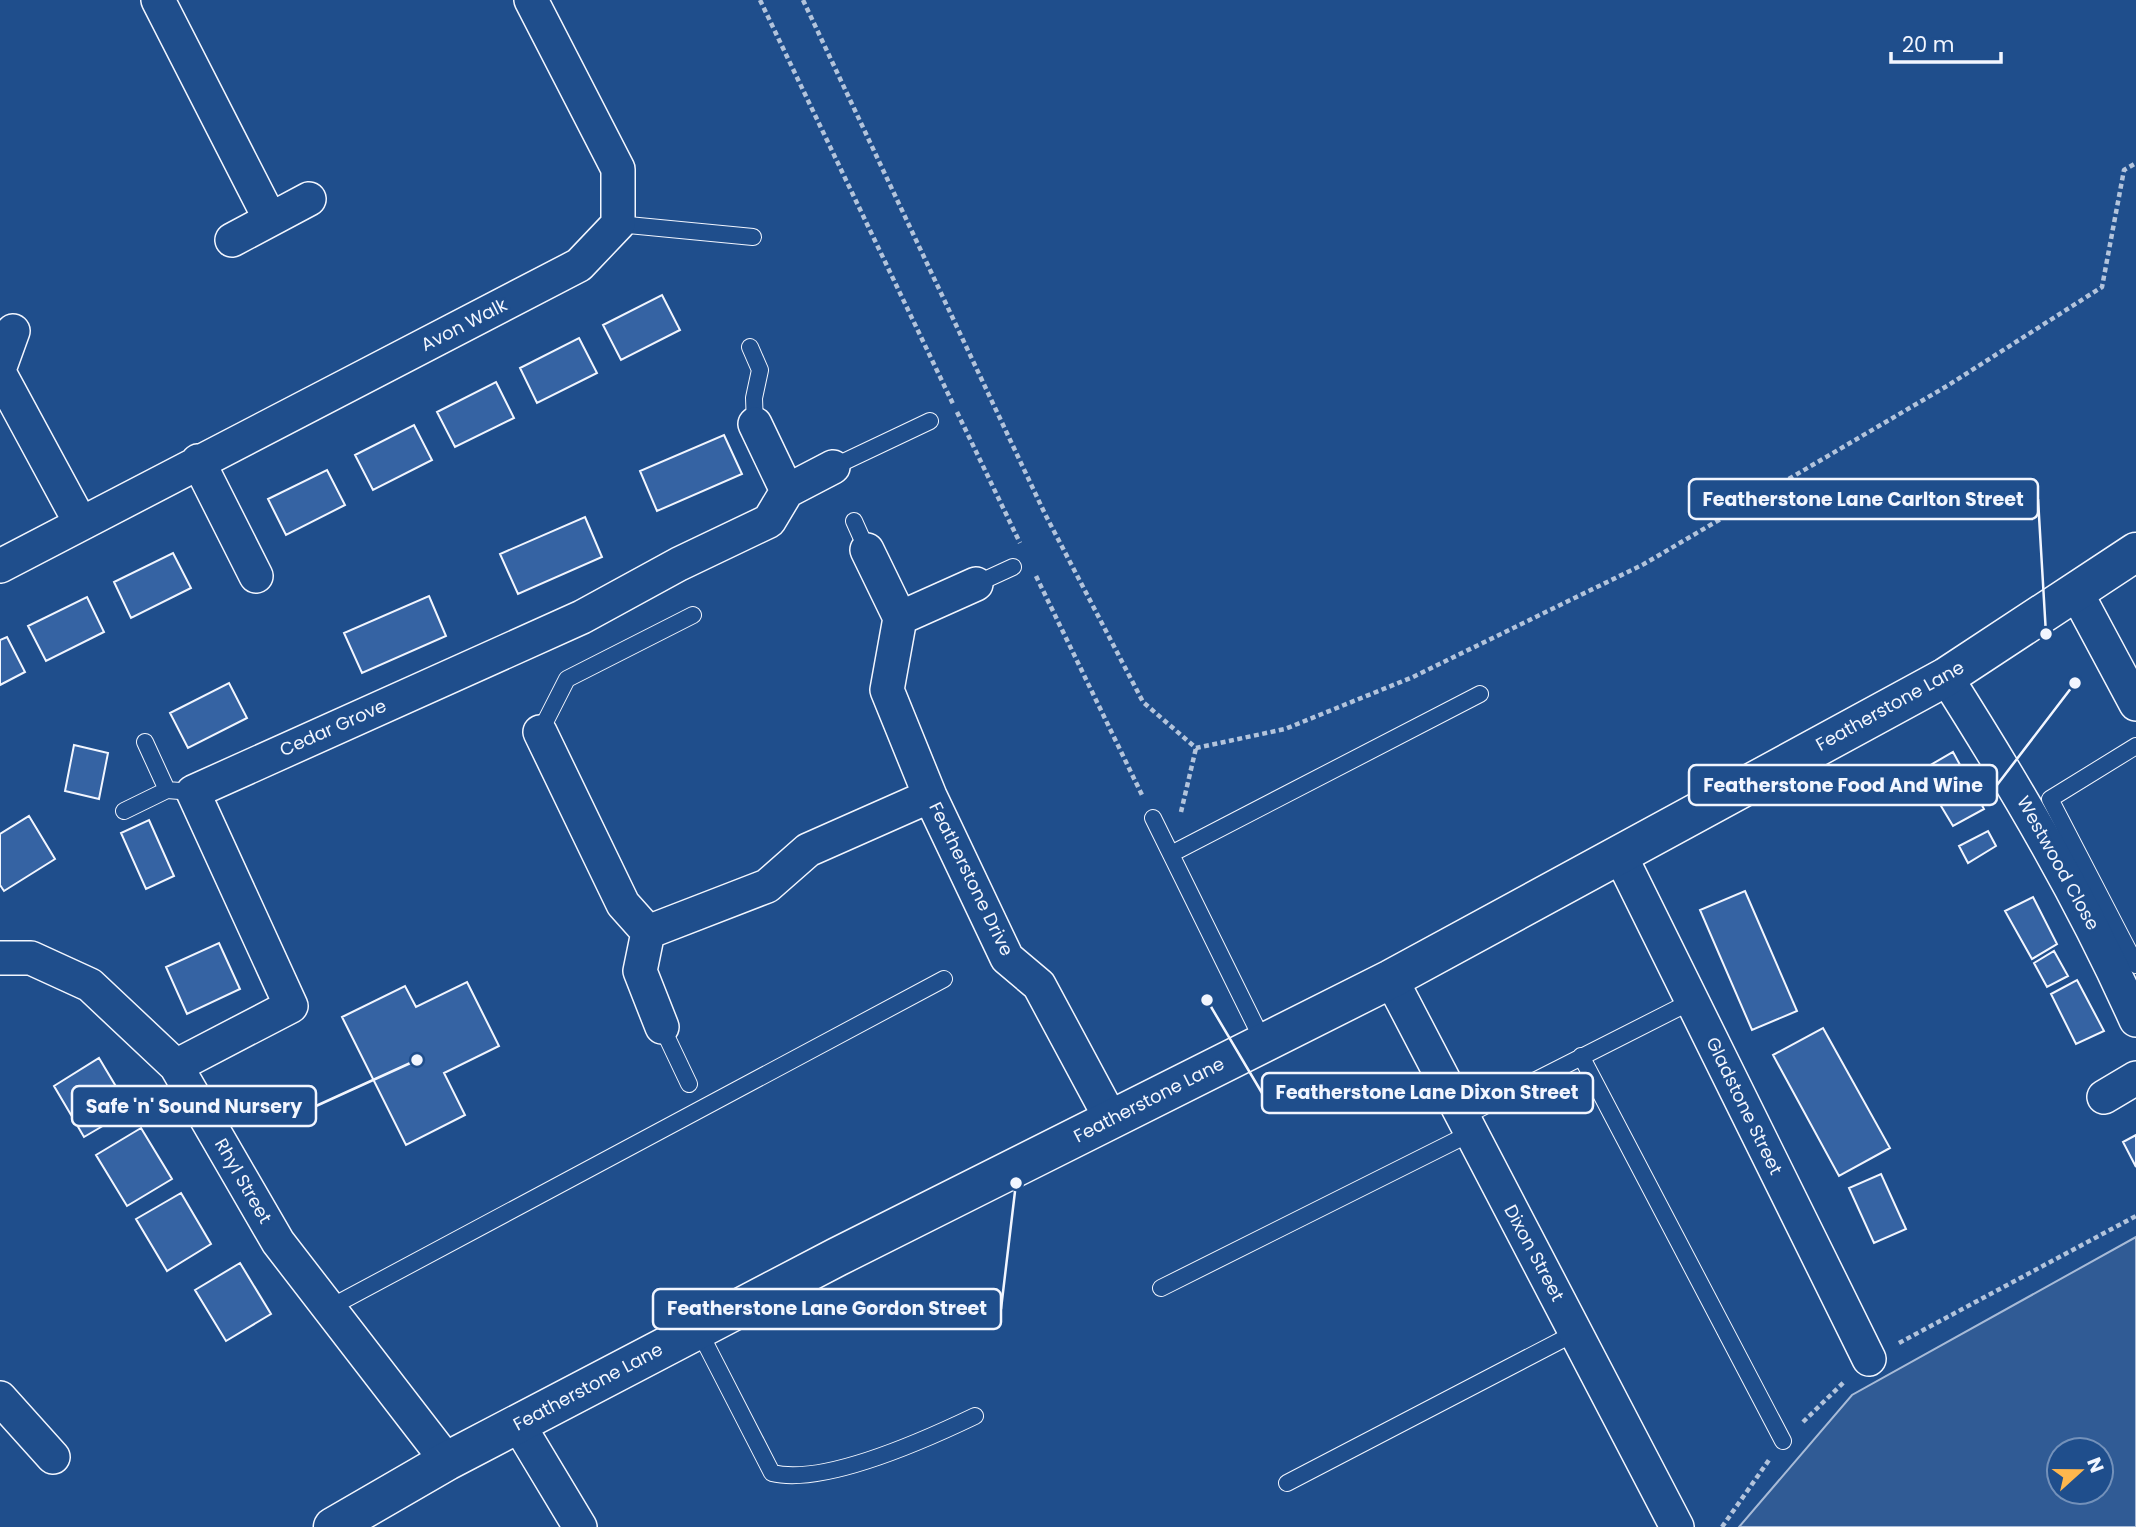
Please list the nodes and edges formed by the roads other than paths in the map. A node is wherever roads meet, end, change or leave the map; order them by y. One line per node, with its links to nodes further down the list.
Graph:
1 (158, 0): 4 (street)
2 (530, 0): 5 (street)
3 (309, 199): 4 (street)
4 (270, 219): 7 (street)
5 (618, 224): 6 (lane); 14 (street, Avon Walk)
6 (753, 237)
7 (232, 240)
8 (13, 331): 10 (street)
9 (750, 347): 13 (lane)
10 (0, 367)
11 (0, 374): 17 (street)
12 (930, 421): 15 (lane)
13 (755, 424): 16 (street)
14 (198, 461): 17 (street, Avon Walk); 22 (street)
15 (833, 467): 16 (street)
16 (787, 491): 33 (street, Cedar Grove)
17 (80, 522): 20 (street, Avon Walk)
18 (861, 535): 26 (street)
19 (2136, 552): 24 (main road, Featherstone Lane)
20 (0, 566)
21 (1013, 567): 23 (lane)
22 (256, 576)
23 (976, 584): 26 (street)
24 (2076, 592): 27 (main road, Featherstone Lane); 29 (street)
25 (693, 615): 30 (lane)
26 (900, 618): 34 (street, Featherstone Drive)
27 (1946, 677): 37 (main road, Featherstone Lane); 45 (street, Westwood Close)
28 (1480, 694): 38 (lane)
29 (2136, 705)
30 (540, 732): 39 (street)
31 (145, 741): 33 (lane)
32 (2136, 746): 41 (lane)
33 (180, 791): 35 (lane); 49 (street)
34 (930, 796): 39 (street); 53 (street, Featherstone Drive)
35 (124, 811)
36 (1153, 818): 38 (lane)
37 (1619, 853): 43 (main road, Featherstone Lane); 44 (street, Gladstone Street)
38 (1171, 854): 47 (lane)
39 (648, 932): 46 (street)
40 (0, 958): 49 (street, Rhyl Street)
41 (2136, 965)
42 (944, 979): 56 (lane)
43 (1391, 979): 47 (main road, Featherstone Lane); 54 (street, Dixon Street)
44 (1692, 1001): 48 (lane); 59 (street, Gladstone Street)
45 (2136, 1020)
46 (662, 1027): 51 (lane)
47 (1264, 1043): 53 (main road, Featherstone Lane)
48 (1581, 1056): 54 (lane); 63 (lane)
49 (176, 1066): 56 (street, Rhyl Street)
50 (2136, 1078): 52 (street)
51 (689, 1084)
52 (2104, 1097)
53 (1111, 1119): 57 (main road, Featherstone Lane)
54 (1467, 1125): 55 (lane); 58 (street, Dixon Street)
55 (1161, 1287)
56 (329, 1308): 65 (street, Rhyl Street)
57 (698, 1329): 61 (lane); 62 (main road, Featherstone Lane)
58 (1575, 1333): 66 (lane); 69 (street, Dixon Street)
59 (1869, 1359)
60 (0, 1398): 64 (street)
61 (975, 1416)
62 (518, 1424): 65 (main road, Featherstone Lane); 68 (street)
63 (1783, 1441)
64 (53, 1457)
65 (447, 1461): 67 (main road, Featherstone Lane)
66 (1287, 1483)
67 (333, 1527)
68 (580, 1527)
69 (1677, 1527)

